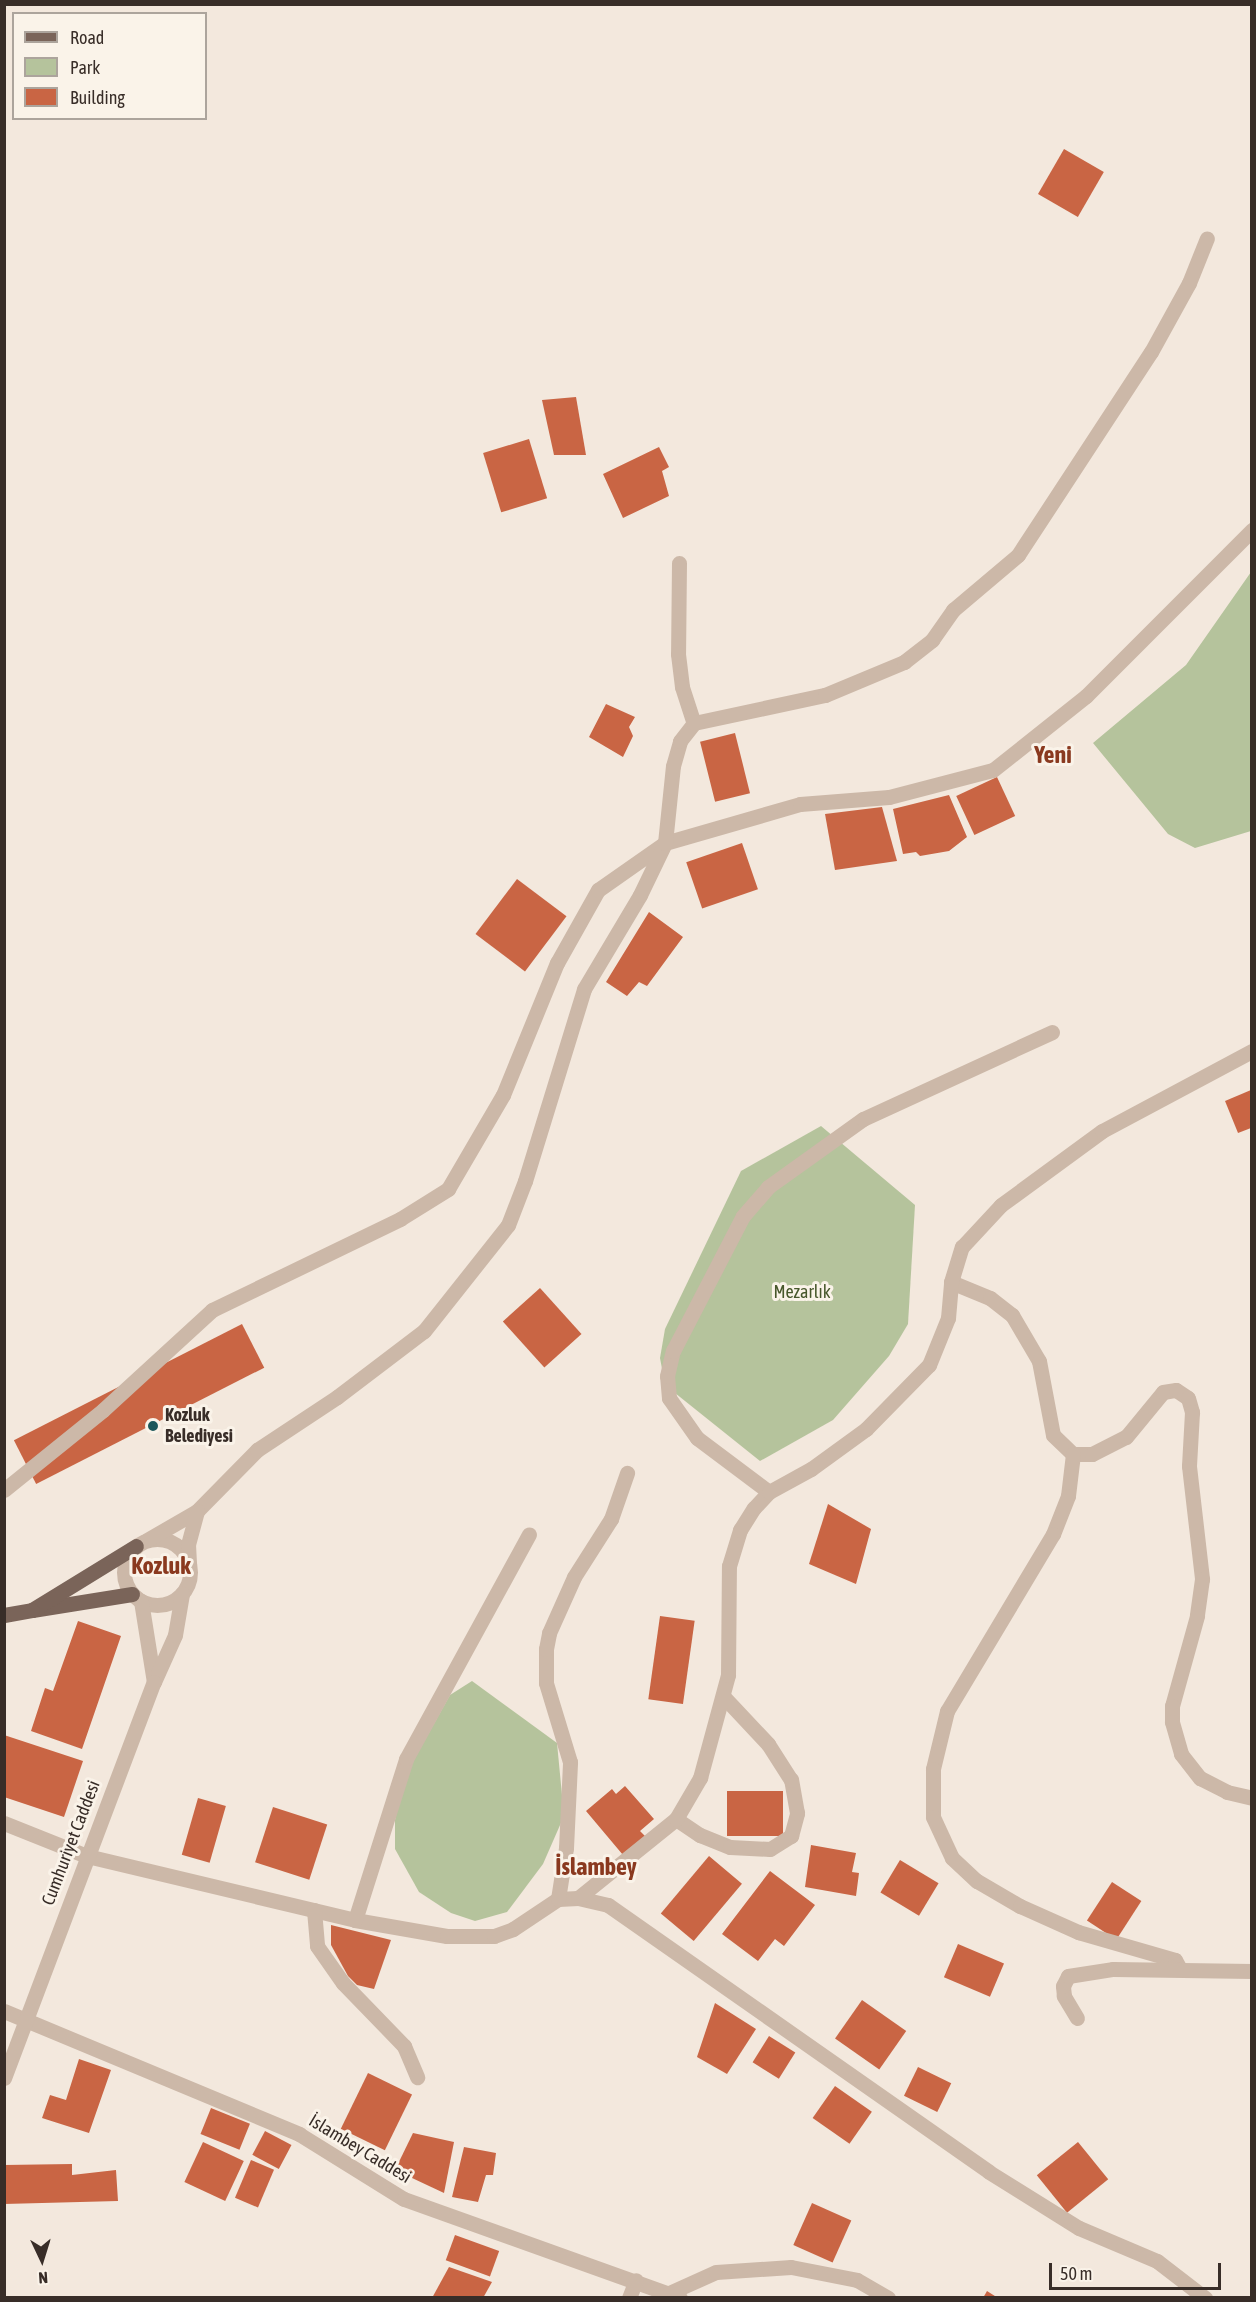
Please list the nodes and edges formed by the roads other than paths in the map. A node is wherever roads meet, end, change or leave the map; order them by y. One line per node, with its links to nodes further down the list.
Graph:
1 (1208, 238): 4 (street)
2 (1251, 530): 5 (street)
3 (679, 563): 4 (street)
4 (694, 723): 5 (street)
5 (666, 843): 11 (street); 13 (street)
6 (1052, 1032): 12 (street)
7 (1251, 1052): 8 (street)
8 (951, 1282): 9 (street); 12 (street)
9 (1073, 1454): 23 (street); 31 (street)
10 (627, 1473): 28 (street)
11 (4, 1490)
12 (769, 1492): 22 (street)
13 (197, 1511): 15 (street); 16 (street)
14 (529, 1534): 30 (street)
15 (141, 1544): 16 (street); 18 (street); 19 (main road)
16 (189, 1563): 17 (street)
17 (182, 1594): 18 (street); 21 (street, Cumhuriyet Caddesi)
18 (137, 1598): 19 (main road); 21 (street)
19 (32, 1610): 20 (main road)
20 (4, 1615)
21 (154, 1682): 26 (street, Cumhuriyet Caddesi)
22 (723, 1696): 24 (street); 24 (street)
23 (1251, 1798)
24 (676, 1819): 27 (street)
25 (4, 1823): 26 (street)
26 (87, 1856): 29 (street); 34 (street, Cumhuriyet Caddesi)
27 (578, 1898): 28 (street); 42 (street)
28 (558, 1899): 30 (street)
29 (314, 1910): 30 (street); 36 (street)
30 (356, 1920)
31 (1180, 1969): 32 (street); 35 (street)
32 (1251, 1971)
33 (4, 2011): 34 (street, İslambey Caddesi)
34 (25, 2018): 37 (street, Cumhuriyet Caddesi); 38 (street, İslambey Caddesi)
35 (1077, 2019)
36 (417, 2077)
37 (4, 2078)
38 (636, 2280): 39 (street, İslambey Caddesi); 40 (street)
39 (674, 2295): 41 (street)
40 (629, 2298)
41 (888, 2298)
42 (1206, 2298)

